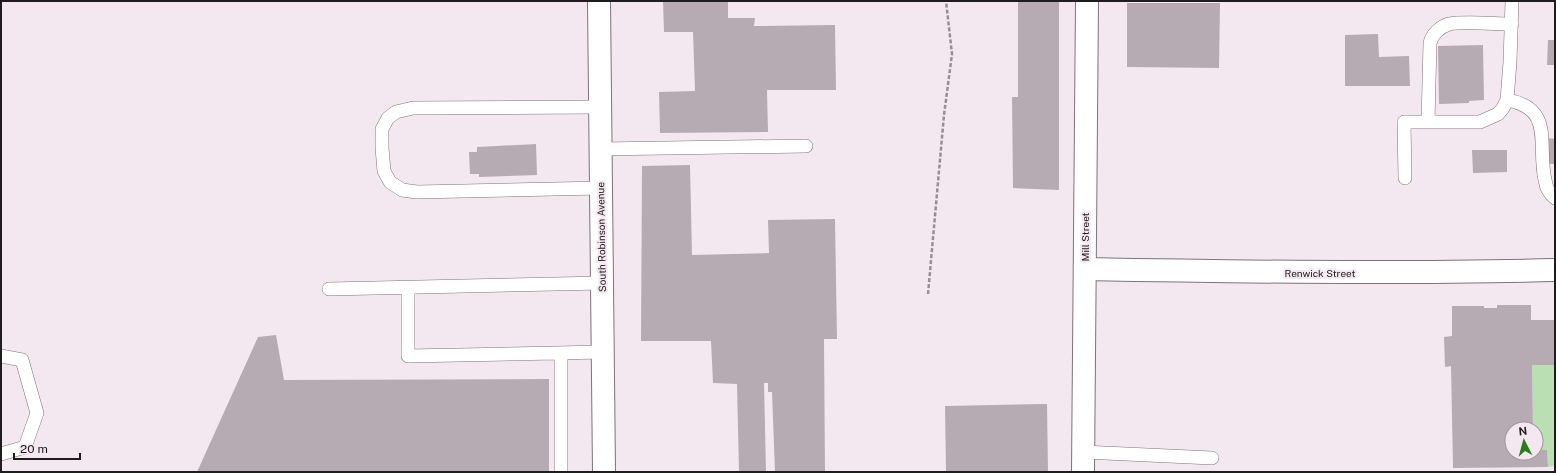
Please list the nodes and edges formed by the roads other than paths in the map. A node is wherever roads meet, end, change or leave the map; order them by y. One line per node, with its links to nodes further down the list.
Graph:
1 (599, 1): 6 (main road, South Robinson Avenue)
2 (1087, 1): 13 (main road, Mill Street)
3 (1512, 1): 4 (lane)
4 (1512, 24): 5 (lane); 7 (lane)
5 (1507, 100): 7 (lane); 12 (lane)
6 (600, 106): 9 (main road, South Robinson Avenue); 11 (lane)
7 (1428, 122): 10 (lane)
8 (806, 146): 9 (lane)
9 (600, 149): 11 (main road, South Robinson Avenue)
10 (1405, 178)
11 (601, 188): 15 (main road, South Robinson Avenue)
12 (1555, 198)
13 (1085, 269): 14 (main road, Renwick Street); 23 (main road, Mill Street)
14 (1555, 270)
15 (602, 283): 16 (lane); 18 (main road, South Robinson Avenue)
16 (408, 288): 17 (lane); 19 (lane)
17 (329, 289)
18 (602, 352): 19 (lane); 25 (main road, South Robinson Avenue)
19 (561, 353): 24 (lane)
20 (1, 356): 21 (lane)
21 (1, 454)
22 (1212, 458): 23 (lane)
23 (1083, 462)
24 (561, 472)
25 (604, 472)

